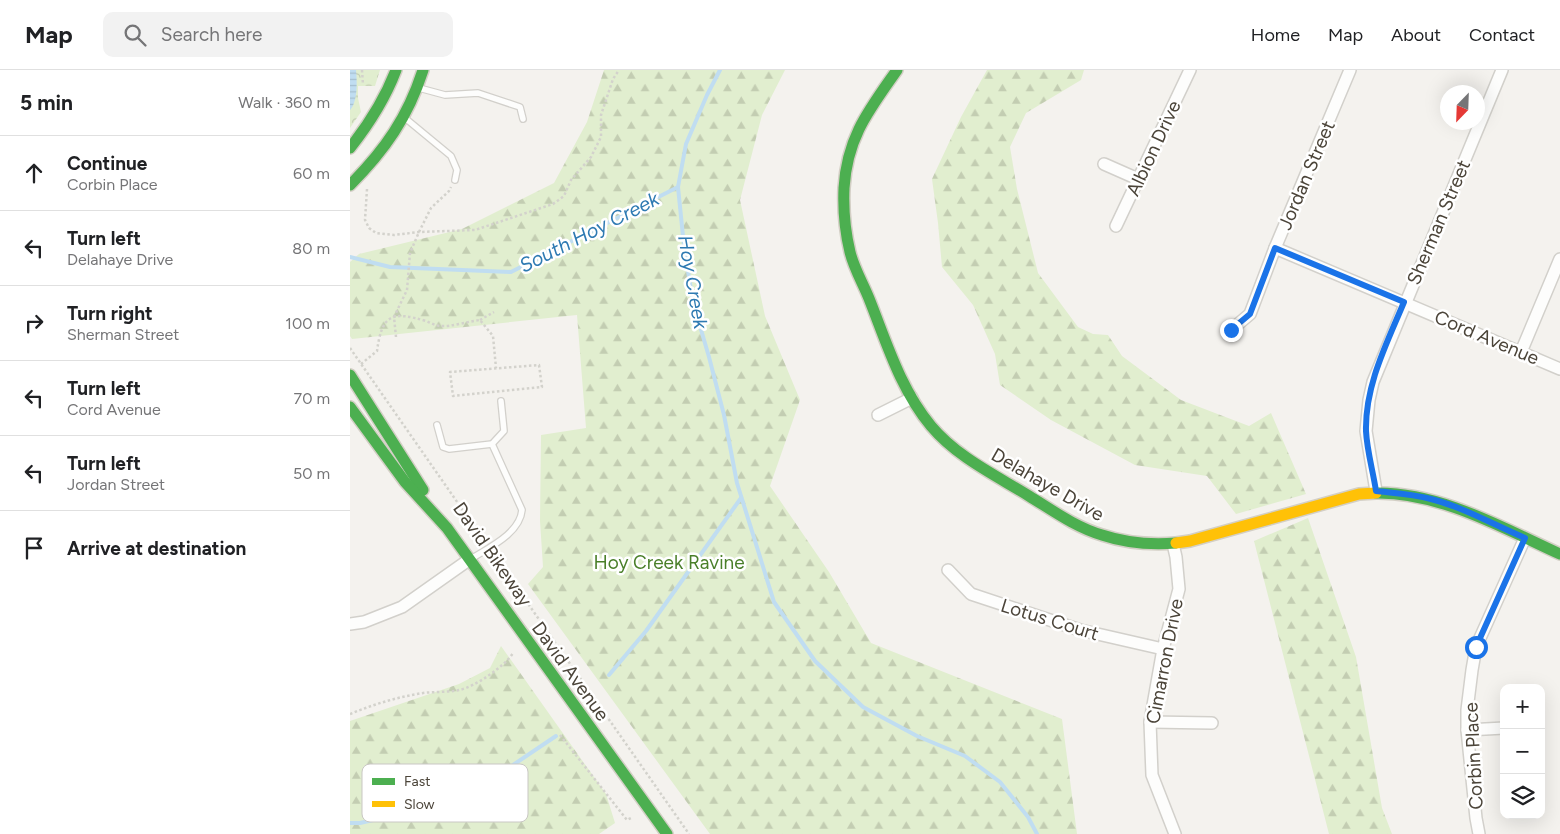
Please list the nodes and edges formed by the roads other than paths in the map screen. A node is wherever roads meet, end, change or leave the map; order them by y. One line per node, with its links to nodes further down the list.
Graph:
1 (396, 70): 10 (street)
2 (424, 70): 7 (street)
3 (897, 70): 23 (street, Delahaye Drive)
4 (1190, 70): 12 (street, Albion Drive)
5 (1350, 70): 16 (street, Jordan Street)
6 (1502, 70): 18 (street, Sherman Street)
7 (417, 87): 8 (street); 9 (lane)
8 (403, 116): 13 (lane); 14 (street)
9 (523, 119)
10 (350, 148)
11 (1104, 164): 12 (street)
12 (1138, 179): 15 (street, Albion Drive)
13 (455, 180)
14 (350, 185)
15 (1116, 226)
16 (1275, 248): 18 (street, Cord Avenue); 19 (street, Jordan Street)
17 (1560, 259): 20 (street)
18 (1404, 302): 20 (street, Cord Avenue); 29 (street, Sherman Street)
19 (1231, 330)
20 (1521, 352): 21 (street, Cord Avenue)
21 (1560, 368)
22 (353, 372): 30 (street, David Avenue)
23 (912, 398): 26 (street); 32 (street, Delahaye Drive)
24 (501, 401): 28 (lane)
25 (350, 407): 30 (street, David Avenue)
26 (878, 415)
27 (437, 425): 28 (lane)
28 (492, 444): 34 (lane)
29 (1376, 491): 31 (street, Delahaye Drive); 32 (street, Delahaye Drive)
30 (447, 528): 34 (street, David Avenue)
31 (1525, 538): 33 (street, Delahaye Drive); 41 (street, Corbin Place)
32 (1173, 544): 37 (street, Cimarron Drive)
33 (1560, 554)
34 (470, 559): 36 (street); 42 (street, David Avenue)
35 (948, 570): 37 (street, Lotus Court)
36 (350, 624)
37 (1163, 649): 38 (street, Cimarron Drive)
38 (1150, 722): 39 (street); 43 (street, Cimarron Drive)
39 (1212, 723)
40 (1500, 728): 41 (street)
41 (1467, 730): 44 (street, Corbin Place)
42 (667, 834)
43 (1175, 834)
44 (1479, 834)

